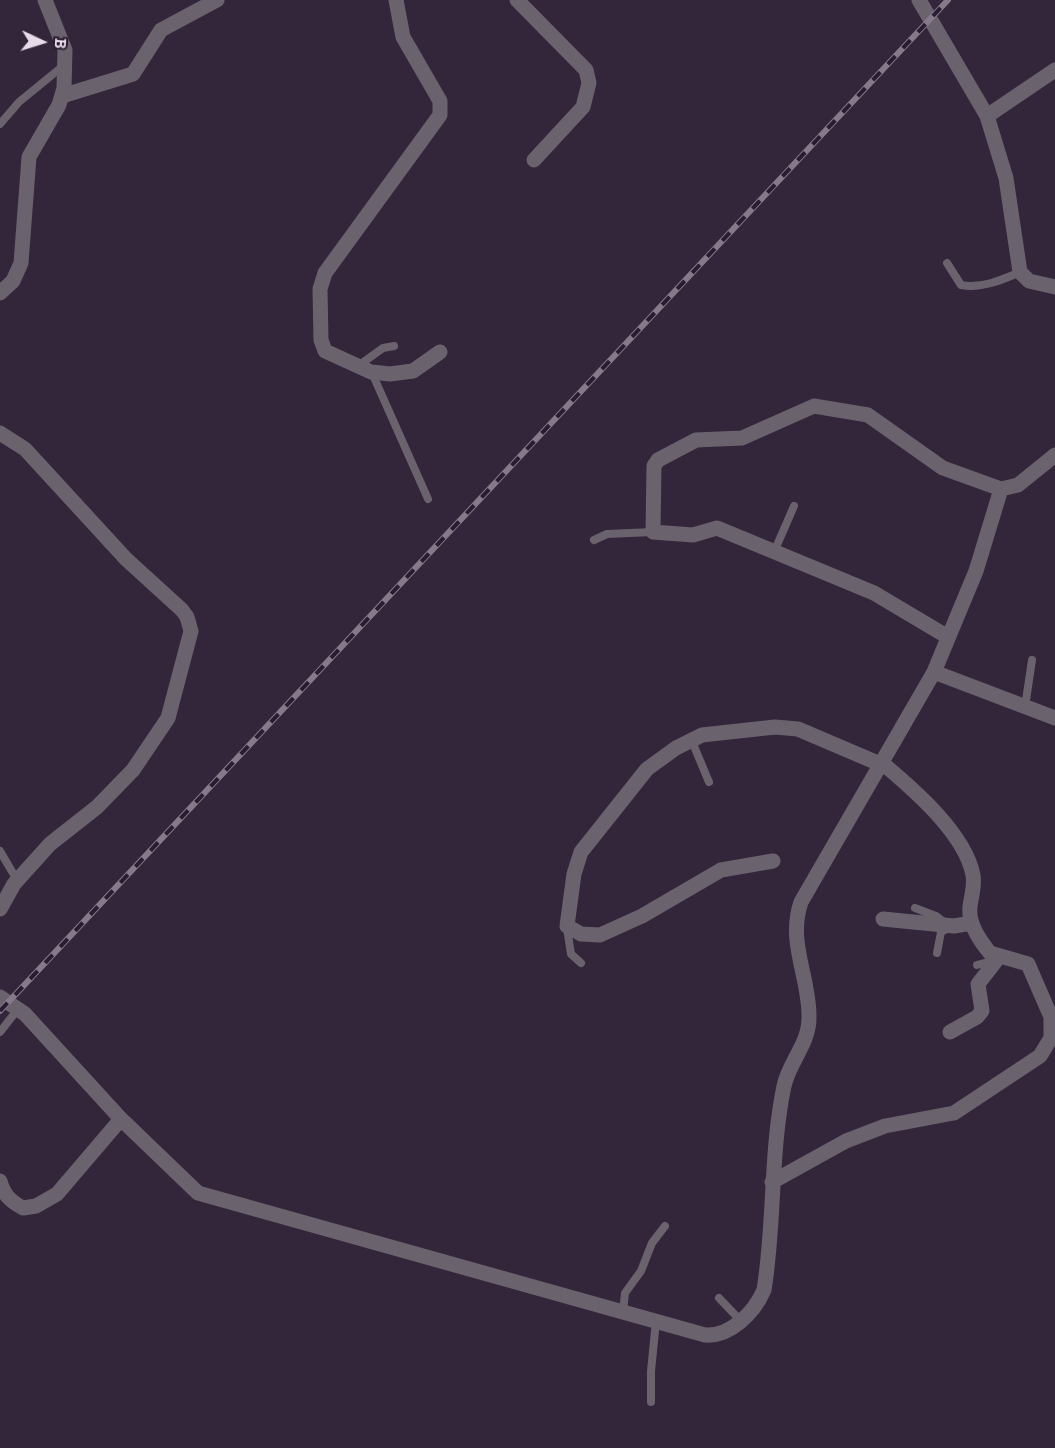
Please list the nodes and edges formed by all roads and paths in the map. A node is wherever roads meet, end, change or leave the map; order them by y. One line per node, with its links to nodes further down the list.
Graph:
1 (45, 0): 6 (street)
2 (217, 0): 8 (street)
3 (396, 0): 18 (street)
4 (518, 0): 11 (street)
5 (919, 0): 9 (street)
6 (66, 62): 8 (street); 10 (lane)
7 (1055, 70): 9 (street)
8 (62, 96): 15 (street)
9 (987, 116): 13 (street)
10 (0, 124)
11 (534, 160)
12 (947, 264): 13 (lane)
13 (1020, 273): 14 (street)
14 (1055, 286)
15 (0, 292)
16 (394, 346): 18 (lane)
17 (440, 352): 18 (street)
18 (364, 369): 22 (lane)
19 (0, 433): 37 (street)
20 (1055, 455): 21 (street)
21 (1001, 489): 24 (street); 27 (street)
22 (428, 499)
23 (794, 506): 26 (lane)
24 (653, 532): 25 (lane); 26 (street)
25 (594, 540)
26 (774, 552): 27 (street)
27 (948, 637): 29 (street)
28 (1032, 660): 30 (lane)
29 (934, 672): 30 (street); 33 (street)
30 (1025, 707): 31 (street)
31 (1055, 718)
32 (691, 739): 33 (street); 34 (lane); 42 (street)
33 (880, 763): 41 (street); 55 (street)
34 (709, 782)
35 (0, 850): 37 (lane)
36 (773, 861): 42 (street)
37 (17, 880): 39 (street)
38 (915, 908): 43 (lane)
39 (0, 909)
40 (884, 919): 43 (street)
41 (972, 923): 43 (street); 45 (street)
42 (567, 926): 46 (lane)
43 (951, 926): 44 (lane)
44 (937, 953)
45 (997, 958): 47 (lane); 50 (street); 52 (street)
46 (581, 963)
47 (977, 965)
48 (0, 996): 49 (street)
49 (18, 1009): 51 (lane); 53 (street)
50 (1053, 1016): 55 (street)
51 (0, 1032)
52 (950, 1032)
53 (121, 1119): 56 (street); 59 (street)
54 (0, 1181): 56 (street)
55 (772, 1182): 60 (street)
56 (6, 1202)
57 (665, 1226): 59 (lane)
58 (719, 1298): 60 (lane)
59 (622, 1312): 61 (street)
60 (740, 1320): 61 (street)
61 (656, 1321): 62 (lane)
62 (651, 1402)

